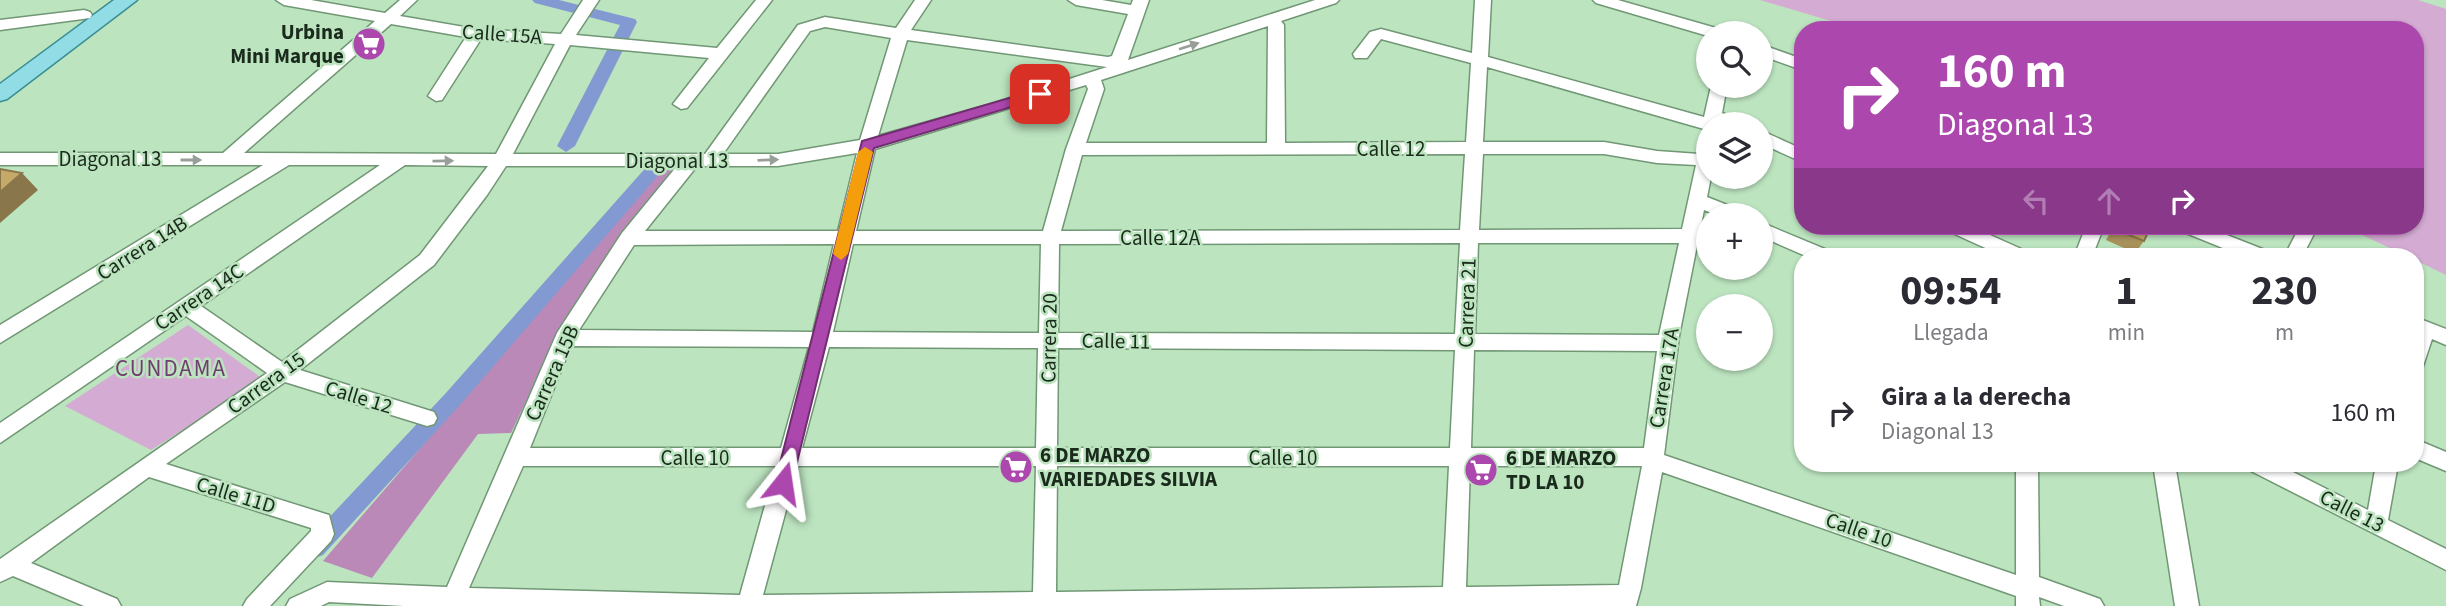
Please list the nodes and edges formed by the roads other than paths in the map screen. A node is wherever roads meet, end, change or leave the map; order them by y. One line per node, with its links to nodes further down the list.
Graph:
1 (104, 0): 15 (main road)
2 (127, 0): 31 (main road)
3 (284, 0): 16 (street, Calle 15A)
4 (410, 0): 16 (street)
5 (764, 0): 24 (street)
6 (923, 0): 21 (street)
7 (1076, 0): 13 (street)
8 (1286, 0): 14 (street)
9 (1331, 0): 14 (street, Diagonal 13)
10 (1483, 0): 26 (street, Carrera 21)
11 (1601, 0): 19 (street)
12 (587, 6): 22 (street, Carrera 15)
13 (1139, 6): 28 (street)
14 (1300, 10): 17 (street, Diagonal 13)
15 (84, 15): 18 (street); 29 (main road)
16 (392, 17): 20 (street, Calle 15A); 43 (street)
17 (1271, 20): 28 (street, Diagonal 13, one-way to 17); 39 (street)
18 (0, 25)
19 (1696, 27)
20 (476, 34): 22 (street, Calle 15A); 32 (street)
21 (900, 35): 28 (street); 36 (street); 47 (street, Carrera 15B)
22 (566, 38): 24 (street, Calle 15A); 45 (street, Carrera 15)
23 (1773, 53): 27 (street)
24 (723, 54): 33 (street)
25 (1361, 54): 26 (street)
26 (1479, 60): 34 (street); 37 (street, Carrera 21)
27 (1794, 62)
28 (1122, 64): 30 (street, Diagonal 13)
29 (0, 78)
30 (1092, 78): 36 (street, Diagonal 13); 38 (street, Carrera 20)
31 (0, 94)
32 (436, 96)
33 (681, 104)
34 (1696, 121)
35 (1773, 142): 40 (street)
36 (867, 145): 47 (street, Diagonal 13, one-way to 36); 58 (street)
37 (1474, 148): 39 (street, Calle 12); 41 (street, Calle 12); 57 (street, Carrera 21)
38 (1075, 149): 39 (street, Calle 12); 56 (street, Carrera 20)
39 (1276, 149)
40 (1794, 152)
41 (1696, 155)
42 (0, 159): 43 (street, Diagonal 13, one-way to 43)
43 (226, 160): 44 (street, Diagonal 13)
44 (285, 160): 46 (street, Diagonal 13); 64 (street, Carrera 14B)
45 (501, 160): 46 (street, Diagonal 13, one-way to 45); 47 (street, Diagonal 13); 71 (street, Carrera 15)
46 (399, 161): 62 (street, Carrera 14C)
47 (700, 161): 55 (street, Carrera 15B)
48 (1702, 189): 49 (street, Carrera 17A)
49 (1700, 201): 50 (street); 54 (street, Carrera 17A)
50 (1705, 203)
51 (1773, 234): 59 (street)
52 (1973, 235): 60 (street)
53 (2209, 235): 61 (street)
54 (1691, 236): 57 (street, Calle 12A); 70 (street, Carrera 17A)
55 (629, 238): 58 (street, Calle 12A); 66 (street, Carrera 15B)
56 (1050, 238): 57 (street, Calle 12A); 58 (street, Calle 12A); 67 (street, Carrera 20)
57 (1469, 238): 69 (street, Carrera 21)
58 (844, 239): 68 (street)
59 (1805, 248)
60 (2002, 248)
61 (2241, 248)
62 (187, 306): 71 (street, Calle 12); 73 (street, Carrera 14C)
63 (2424, 328): 65 (street)
64 (0, 335)
65 (2446, 337)
66 (564, 338): 68 (street, Calle 11); 75 (street, Carrera 15B)
67 (1050, 339): 68 (street, Calle 11); 69 (street, Calle 11); 76 (street, Carrera 20)
68 (821, 340): 78 (street)
69 (1465, 341): 70 (street, Calle 11); 77 (street, Carrera 21)
70 (1668, 343): 79 (street, Carrera 17A)
71 (282, 373): 72 (street, Calle 12); 81 (street, Carrera 15)
72 (427, 418)
73 (0, 434)
74 (2424, 452): 80 (street)
75 (516, 457): 78 (street, Calle 10); 92 (street, Carrera 15B)
76 (1048, 457): 77 (street, Calle 10); 78 (street, Calle 10); 94 (street, Carrera 20)
77 (1461, 457): 79 (street, Calle 10); 93 (street, Carrera 21)
78 (790, 458): 97 (street)
79 (1652, 459): 89 (street, Calle 10); 90 (street, Carrera 17A)
80 (2446, 462)
81 (145, 467): 88 (street, Carrera 15); 96 (street, Calle 11D)
82 (2027, 472): 89 (street)
83 (2165, 472): 99 (street)
84 (2272, 472): 86 (street, Calle 13)
85 (2386, 472): 86 (street)
86 (2376, 523): 87 (street, Calle 13)
87 (2446, 560)
88 (6, 568): 95 (street)
89 (2028, 597): 98 (street)
90 (1625, 601): 93 (street)
91 (305, 602): 92 (street)
92 (452, 602): 97 (street)
93 (1454, 603): 94 (street)
94 (1044, 604): 97 (street)
95 (109, 606)
96 (255, 606)
97 (750, 606)
98 (2092, 606)
99 (2187, 606)

